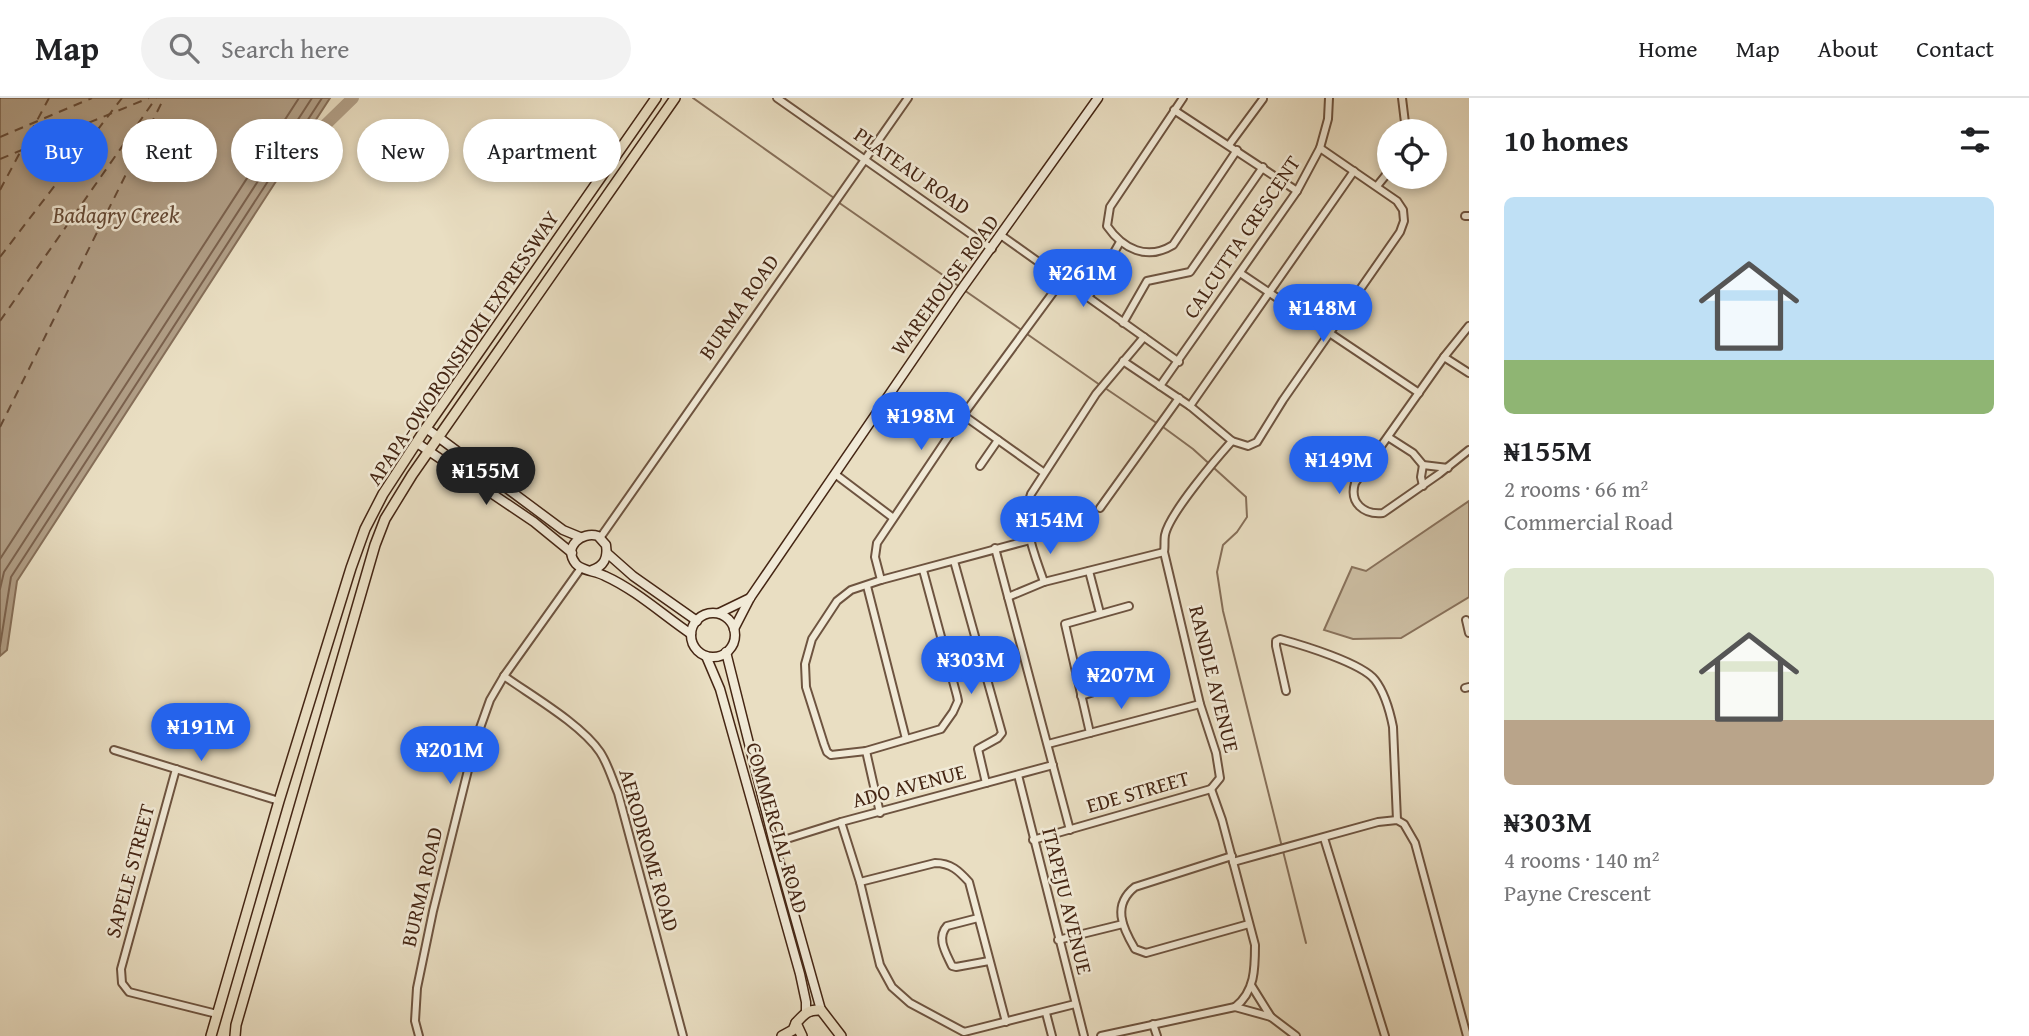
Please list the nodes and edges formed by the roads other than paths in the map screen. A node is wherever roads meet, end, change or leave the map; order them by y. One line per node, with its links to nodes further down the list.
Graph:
1 (656, 98): 41 (main road, APAPA-OWORONSHOKI EXPRESSWAY)
2 (675, 98): 42 (main road, APAPA-OWORONSHOKI EXPRESSWAY)
3 (777, 98): 15 (street, PLATEAU ROAD)
4 (908, 98): 15 (street, BURMA ROAD)
5 (1098, 98): 21 (main road, WAREHOUSE ROAD)
6 (1183, 98): 10 (street)
7 (1329, 98): 13 (street, CALCUTTA CRESCENT)
8 (1402, 98): 11 (street)
9 (1263, 99): 12 (street)
10 (1174, 110): 12 (street); 22 (street)
11 (1405, 119)
12 (1229, 145): 14 (street)
13 (1320, 148): 17 (street); 20 (street, CALCUTTA CRESCENT)
14 (1237, 149): 16 (street); 22 (street)
15 (866, 159): 23 (street, PLATEAU ROAD); 58 (street, BURMA ROAD)
16 (1263, 167): 20 (street); 28 (street)
17 (1354, 171): 18 (street); 26 (street)
18 (1377, 186)
19 (1381, 189): 30 (street)
20 (1297, 191): 24 (street, CALCUTTA CRESCENT)
21 (1002, 236): 23 (main road, WAREHOUSE ROAD); 25 (street)
22 (1120, 242): 27 (street)
23 (992, 249): 53 (main road, WAREHOUSE ROAD)
24 (1240, 273): 26 (street); 34 (street, CALCUTTA CRESCENT)
25 (1063, 279): 27 (street); 40 (street)
26 (1270, 293): 30 (street); 39 (street)
27 (1089, 296): 28 (street)
28 (1123, 323): 31 (street)
29 (1469, 326): 32 (street)
30 (1331, 334): 37 (street); 45 (street)
31 (1143, 337): 33 (street); 34 (street)
32 (1444, 357): 35 (street); 37 (street)
33 (1123, 361): 36 (street); 52 (street)
34 (1179, 362): 36 (street, CALCUTTA CRESCENT)
35 (1469, 373)
36 (1160, 386): 38 (street)
37 (1419, 393): 43 (street)
38 (1179, 398): 39 (street); 55 (street)
39 (1190, 406): 45 (street)
40 (963, 415): 44 (street); 56 (street)
41 (426, 428): 42 (main road); 46 (main road, APAPA-OWORONSHOKI EXPRESSWAY)
42 (440, 437): 48 (main road, APAPA-OWORONSHOKI EXPRESSWAY); 57 (main road)
43 (1388, 437): 49 (street); 54 (street)
44 (998, 440): 50 (street); 52 (street)
45 (1232, 441): 62 (street, RANDLE AVENUE)
46 (417, 443): 48 (main road); 99 (main road, APAPA-OWORONSHOKI EXPRESSWAY)
47 (1469, 450): 51 (street)
48 (429, 452): 61 (main road); 127 (main road, APAPA-OWORONSHOKI EXPRESSWAY)
49 (1423, 465): 51 (street); 54 (street)
50 (980, 466)
51 (1448, 468): 54 (street)
52 (1043, 472): 59 (street)
53 (835, 474): 56 (street); 73 (main road, WAREHOUSE ROAD)
54 (1423, 486)
55 (1100, 508)
56 (892, 517): 69 (street)
57 (580, 537): 58 (main road); 61 (main road)
58 (600, 538): 63 (main road)
59 (1030, 540): 60 (street); 70 (street)
60 (995, 548): 64 (street); 72 (street)
61 (572, 552): 65 (main road)
62 (1164, 552): 68 (street); 88 (street, RANDLE AVENUE)
63 (607, 553): 66 (main road); 78 (main road)
64 (954, 561): 67 (street); 97 (street)
65 (581, 568): 66 (main road); 84 (street, BURMA ROAD)
66 (592, 570): 81 (main road)
67 (923, 570): 69 (street); 90 (street)
68 (1089, 571): 70 (street); 76 (street)
69 (881, 580): 71 (street)
70 (1044, 582): 72 (street)
71 (867, 586): 90 (street); 93 (street)
72 (1008, 597): 91 (street)
73 (750, 598): 75 (main road, WAREHOUSE ROAD); 79 (main road, WAREHOUSE ROAD)
74 (1129, 606): 76 (street)
75 (719, 613): 78 (main road); 79 (main road)
76 (1100, 613): 87 (street)
77 (1465, 620): 80 (street)
78 (697, 621): 81 (main road)
79 (734, 629): 82 (main road)
80 (1469, 632)
81 (691, 634): 83 (main road)
82 (726, 652): 83 (main road); 106 (main road, COMMERCIAL ROAD)
83 (706, 656): 118 (main road, COMMERCIAL ROAD)
84 (504, 676): 128 (street, BURMA ROAD); 129 (street, AERODROME ROAD)
85 (1148, 676): 87 (street)
86 (1286, 691): 101 (street)
87 (1081, 696): 89 (street)
88 (1200, 704): 89 (street); 98 (street, RANDLE AVENUE)
89 (1090, 733): 91 (street)
90 (905, 738): 93 (street)
91 (1048, 744): 94 (street)
92 (114, 750): 95 (street)
93 (866, 751): 100 (street)
94 (1053, 765): 96 (street, ADO AVENUE); 103 (street)
95 (176, 769): 99 (street); 120 (street, SAPELE STREET)
96 (1017, 775): 97 (street, ADO AVENUE); 105 (street, ITAPEJU AVENUE)
97 (986, 783): 100 (street, ADO AVENUE)
98 (1211, 789): 103 (street, EDE STREET); 107 (street, RANDLE AVENUE)
99 (279, 802): 120 (main road, APAPA-OWORONSHOKI EXPRESSWAY)
100 (880, 813): 102 (street, ADO AVENUE)
101 (1397, 820): 104 (street); 139 (street)
102 (841, 822): 106 (street, ADO AVENUE); 108 (street)
103 (1070, 830): 105 (street, EDE STREET)
104 (1324, 838): 107 (street); 138 (street)
105 (1034, 840): 112 (street, ITAPEJU AVENUE)
106 (774, 844): 117 (main road, COMMERCIAL ROAD)
107 (1232, 859): 110 (street); 111 (street, RANDLE AVENUE)
108 (860, 881): 109 (street); 125 (street)
109 (978, 918): 113 (street); 113 (street)
110 (1123, 924): 111 (street); 112 (street)
111 (1249, 924): 114 (street, RANDLE AVENUE)
112 (1058, 940): 115 (street, ITAPEJU AVENUE)
113 (989, 961): 122 (street)
114 (1251, 985): 116 (street); 121 (street)
115 (1075, 1004): 119 (street); 134 (street, ITAPEJU AVENUE)
116 (1235, 1007): 121 (street); 124 (street)
117 (821, 1010): 118 (main road); 132 (main road)
118 (806, 1012): 123 (main road)
119 (1046, 1013): 122 (street); 133 (street)
120 (217, 1014): 126 (main road, APAPA-OWORONSHOKI EXPRESSWAY)
121 (1271, 1017): 137 (street)
122 (1006, 1022): 125 (street)
123 (796, 1023): 130 (main road); 131 (main road)
124 (1153, 1024): 135 (street); 136 (street)
125 (965, 1034)
126 (211, 1036)
127 (235, 1036)
128 (419, 1036)
129 (682, 1036)
130 (782, 1036)
131 (802, 1036)
132 (841, 1036)
133 (1052, 1036)
134 (1084, 1036)
135 (1101, 1036)
136 (1157, 1036)
137 (1296, 1036)
138 (1385, 1036)
139 (1467, 1036)

